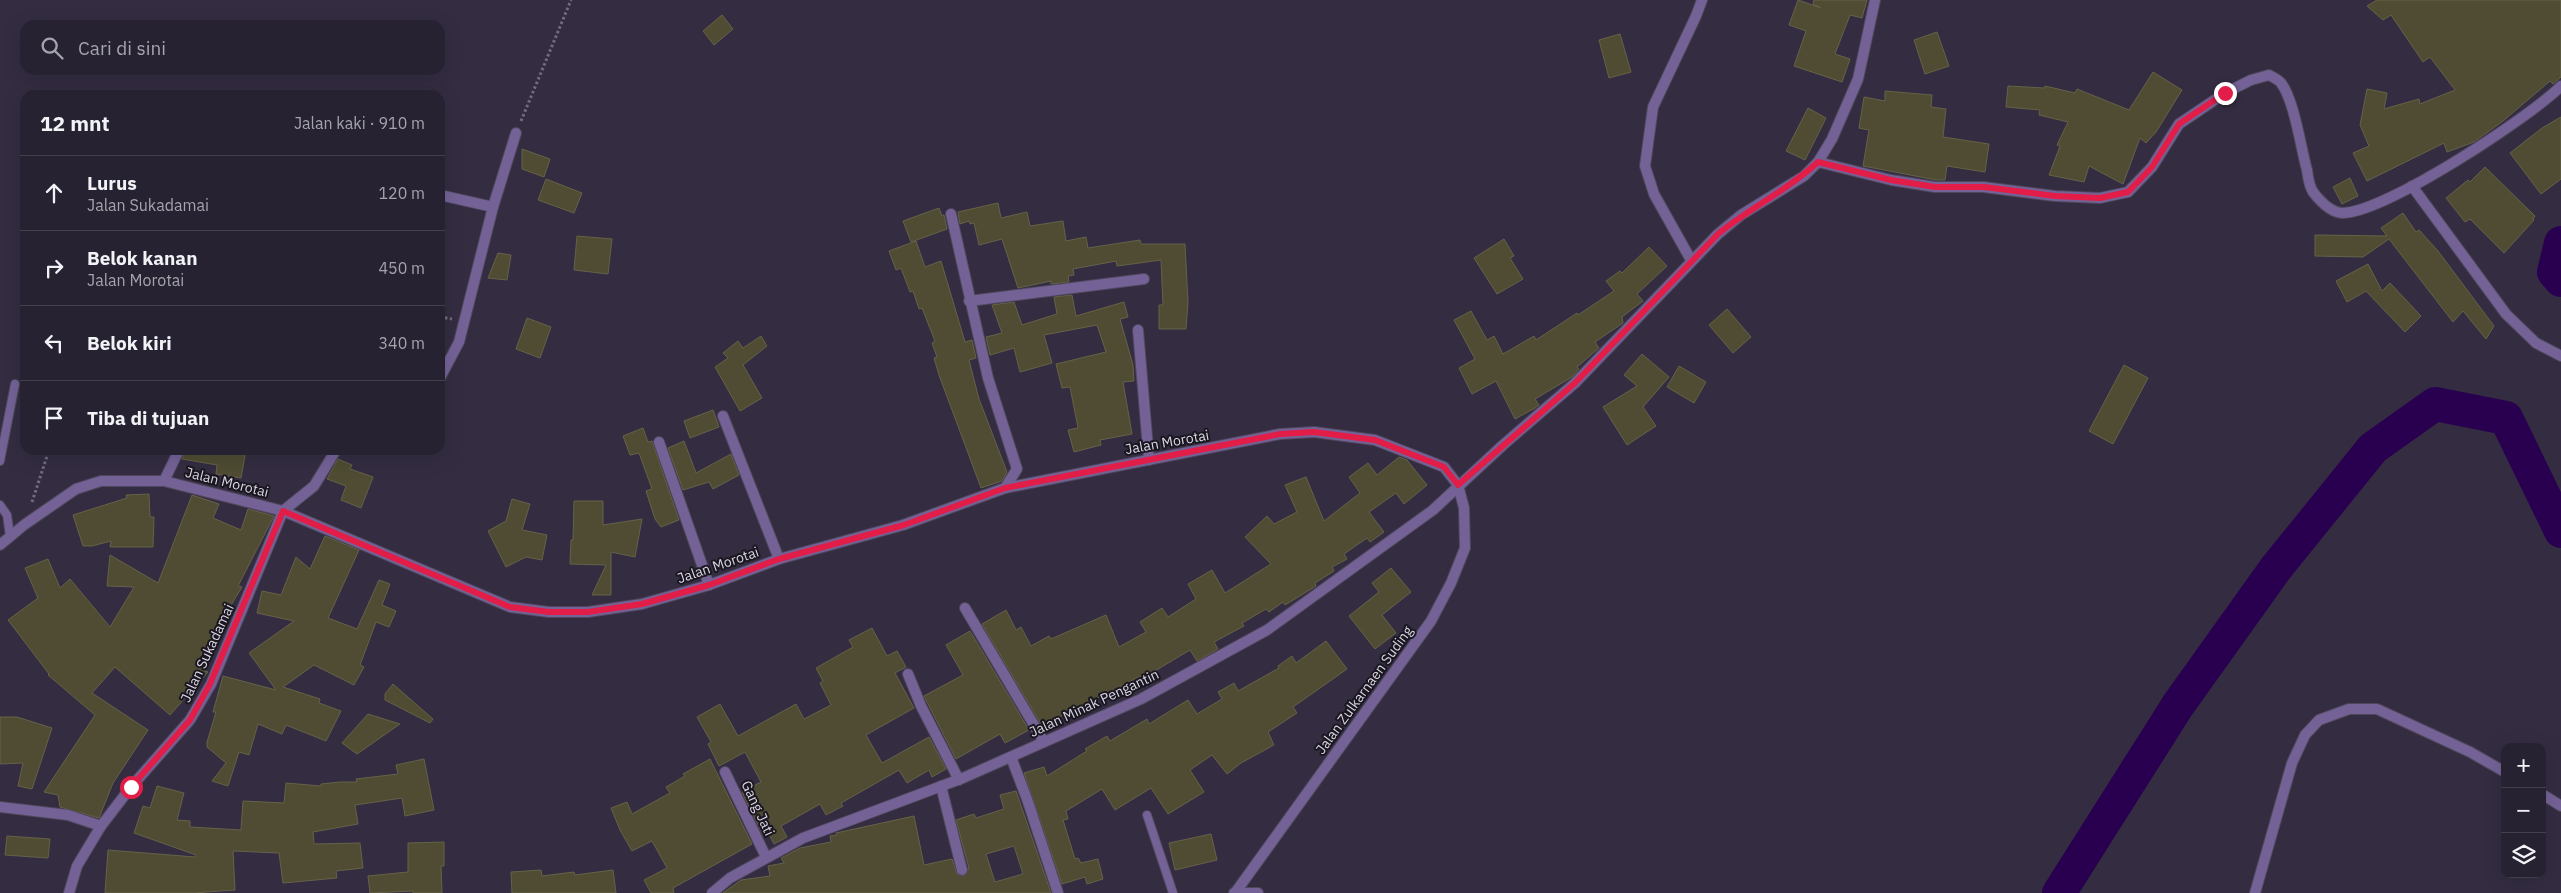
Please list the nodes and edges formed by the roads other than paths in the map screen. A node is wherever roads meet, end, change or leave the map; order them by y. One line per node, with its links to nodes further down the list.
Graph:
1 (1702, 0): 10 (street)
2 (1875, 0): 5 (street, Jalan Minak Pengantin)
3 (2561, 86): 6 (street)
4 (516, 133): 8 (street)
5 (1818, 162): 6 (street); 10 (street, Jalan Minak Pengantin)
6 (2412, 186): 14 (street)
7 (445, 196): 8 (street)
8 (493, 207): 15 (street)
9 (951, 214): 12 (street)
10 (1692, 260): 24 (street, Jalan Minak Pengantin)
11 (1144, 279): 12 (street)
12 (969, 301): 25 (street)
13 (1138, 330): 21 (street)
14 (2561, 356)
15 (445, 369)
16 (15, 384): 22 (lane)
17 (723, 416): 30 (street)
18 (659, 442): 31 (street)
19 (176, 455): 23 (street)
20 (333, 455): 27 (street)
21 (1150, 460): 24 (street, Jalan Morotai); 25 (street, Jalan Morotai)
22 (0, 461)
23 (164, 481): 27 (street, Jalan Morotai); 28 (street, Jalan Morotai)
24 (1458, 485): 34 (street, Jalan Minak Pengantin); 51 (street, Jalan Zulkarnaen Suding)
25 (1005, 488): 30 (street, Jalan Morotai)
26 (0, 505): 28 (lane)
27 (283, 511): 31 (street, Jalan Morotai); 44 (street, Jalan Sukadamai)
28 (10, 536): 29 (street, Jalan Morotai)
29 (0, 545)
30 (779, 559): 31 (street, Jalan Morotai)
31 (709, 585)
32 (965, 608): 34 (street)
33 (908, 674): 38 (street)
34 (1044, 742): 35 (street, Jalan Minak Pengantin)
35 (1011, 757): 38 (street, Jalan Minak Pengantin); 49 (street)
36 (2501, 770): 53 (street)
37 (725, 772): 45 (street, Gang Jati)
38 (959, 780): 39 (street, Jalan Minak Pengantin)
39 (941, 786): 45 (street, Jalan Minak Pengantin); 46 (street)
40 (2546, 797): 41 (street)
41 (2561, 806)
42 (0, 807): 44 (street)
43 (1147, 815): 50 (lane)
44 (100, 826): 47 (street, Jalan Sukadamai)
45 (766, 857): 48 (street, Jalan Minak Pengantin)
46 (962, 870)
47 (69, 893)
48 (712, 893)
49 (1058, 893)
50 (1173, 893)
51 (1235, 893): 52 (street)
52 (1258, 893)
53 (2255, 893)

